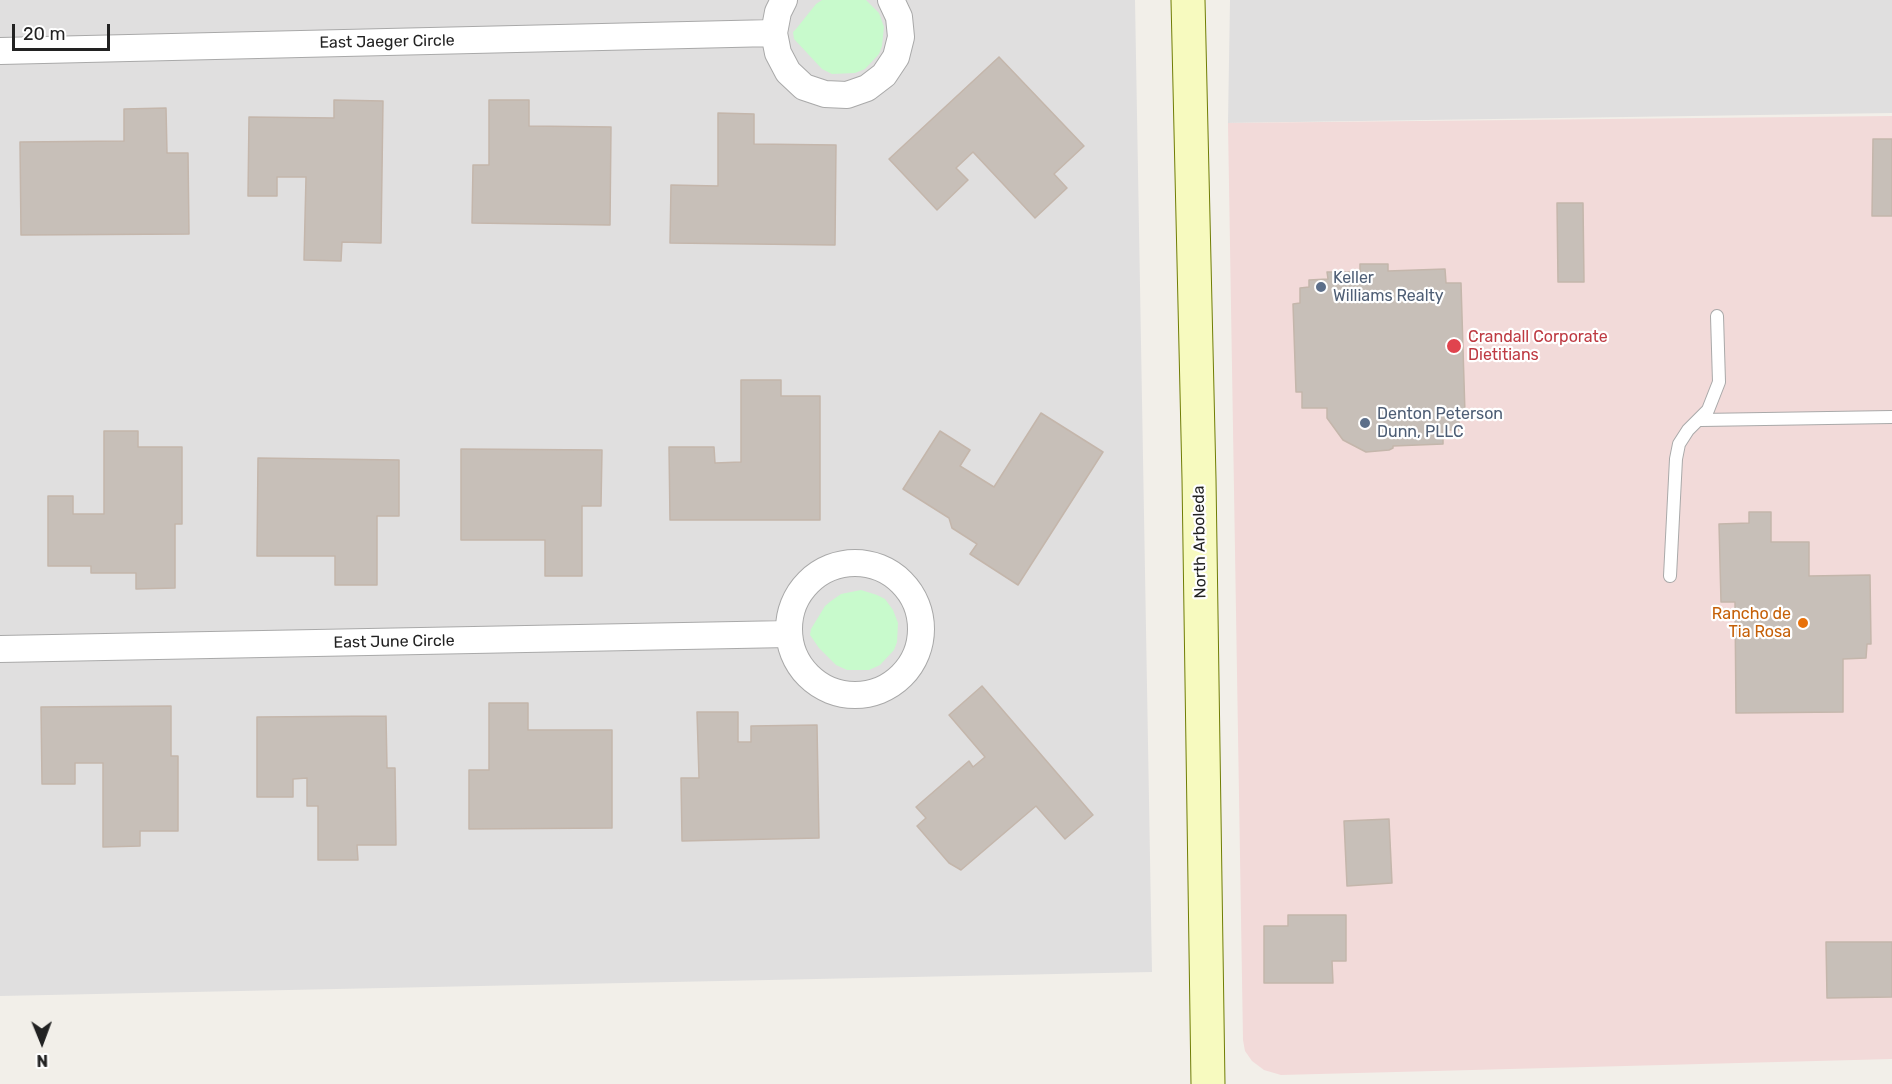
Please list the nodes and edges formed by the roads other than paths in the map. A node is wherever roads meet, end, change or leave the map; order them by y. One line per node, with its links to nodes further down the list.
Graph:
1 (784, 0): 4 (street)
2 (891, 0): 4 (street)
3 (1188, 0): 12 (street, North Arboleda)
4 (774, 33): 5 (street, East Jaeger Circle)
5 (0, 51)
6 (1717, 316): 8 (lane)
7 (1892, 417): 8 (lane)
8 (1701, 420): 9 (lane)
9 (1670, 576)
10 (789, 634): 10 (street); 11 (street, East June Circle)
11 (0, 650)
12 (1208, 1084)

